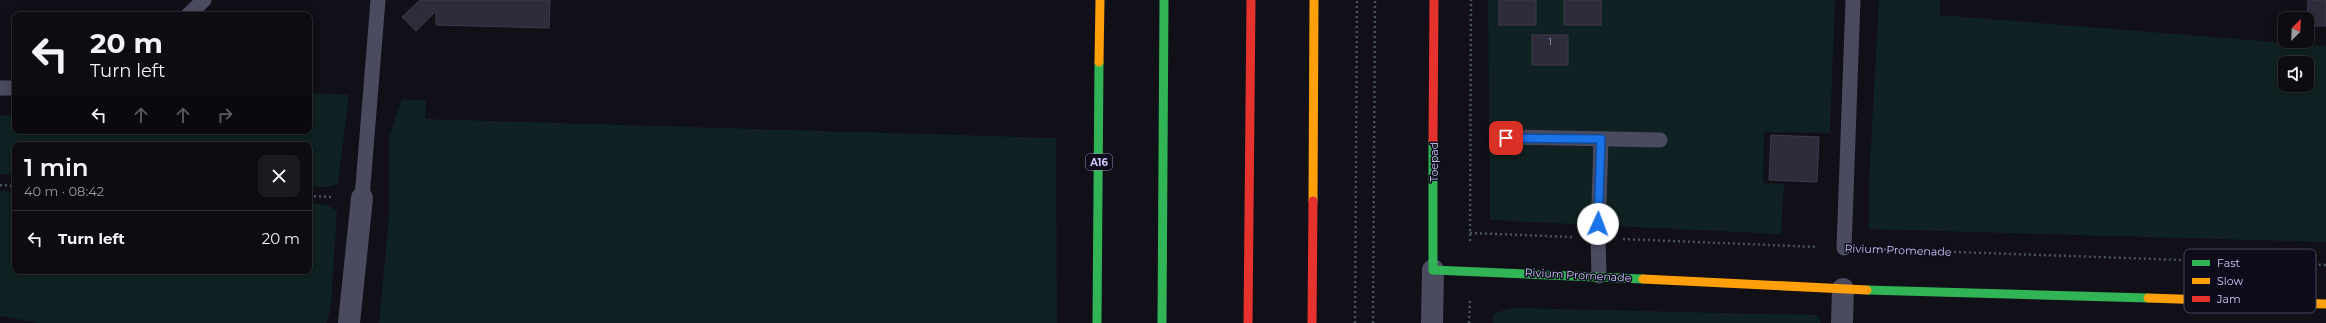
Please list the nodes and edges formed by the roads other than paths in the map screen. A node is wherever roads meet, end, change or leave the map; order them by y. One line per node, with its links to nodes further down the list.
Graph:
1 (204, 0): 9 (lane)
2 (378, 0): 15 (lane)
3 (1100, 0): 24 (main road, A16)
4 (1164, 0): 25 (main road)
5 (1251, 0): 26 (main road)
6 (1314, 0): 27 (main road)
7 (1434, 0): 17 (main road, Toepad)
8 (1853, 0): 16 (lane)
9 (191, 12)
10 (0, 88): 11 (lane)
11 (12, 88)
12 (1506, 138): 13 (lane)
13 (1601, 139): 14 (lane); 18 (lane)
14 (1660, 140)
15 (362, 198): 23 (street)
16 (1844, 248)
17 (1434, 270): 18 (main road, Rivium Promenade); 28 (street, Toepad)
18 (1599, 276): 19 (main road, Rivium Promenade)
19 (1843, 289): 20 (main road, Rivium Promenade); 29 (street)
20 (2184, 300)
21 (2316, 304): 22 (main road, Rivium Promenade)
22 (2326, 304)
23 (349, 323)
24 (1097, 323)
25 (1162, 323)
26 (1248, 323)
27 (1312, 323)
28 (1432, 323)
29 (1842, 323)

